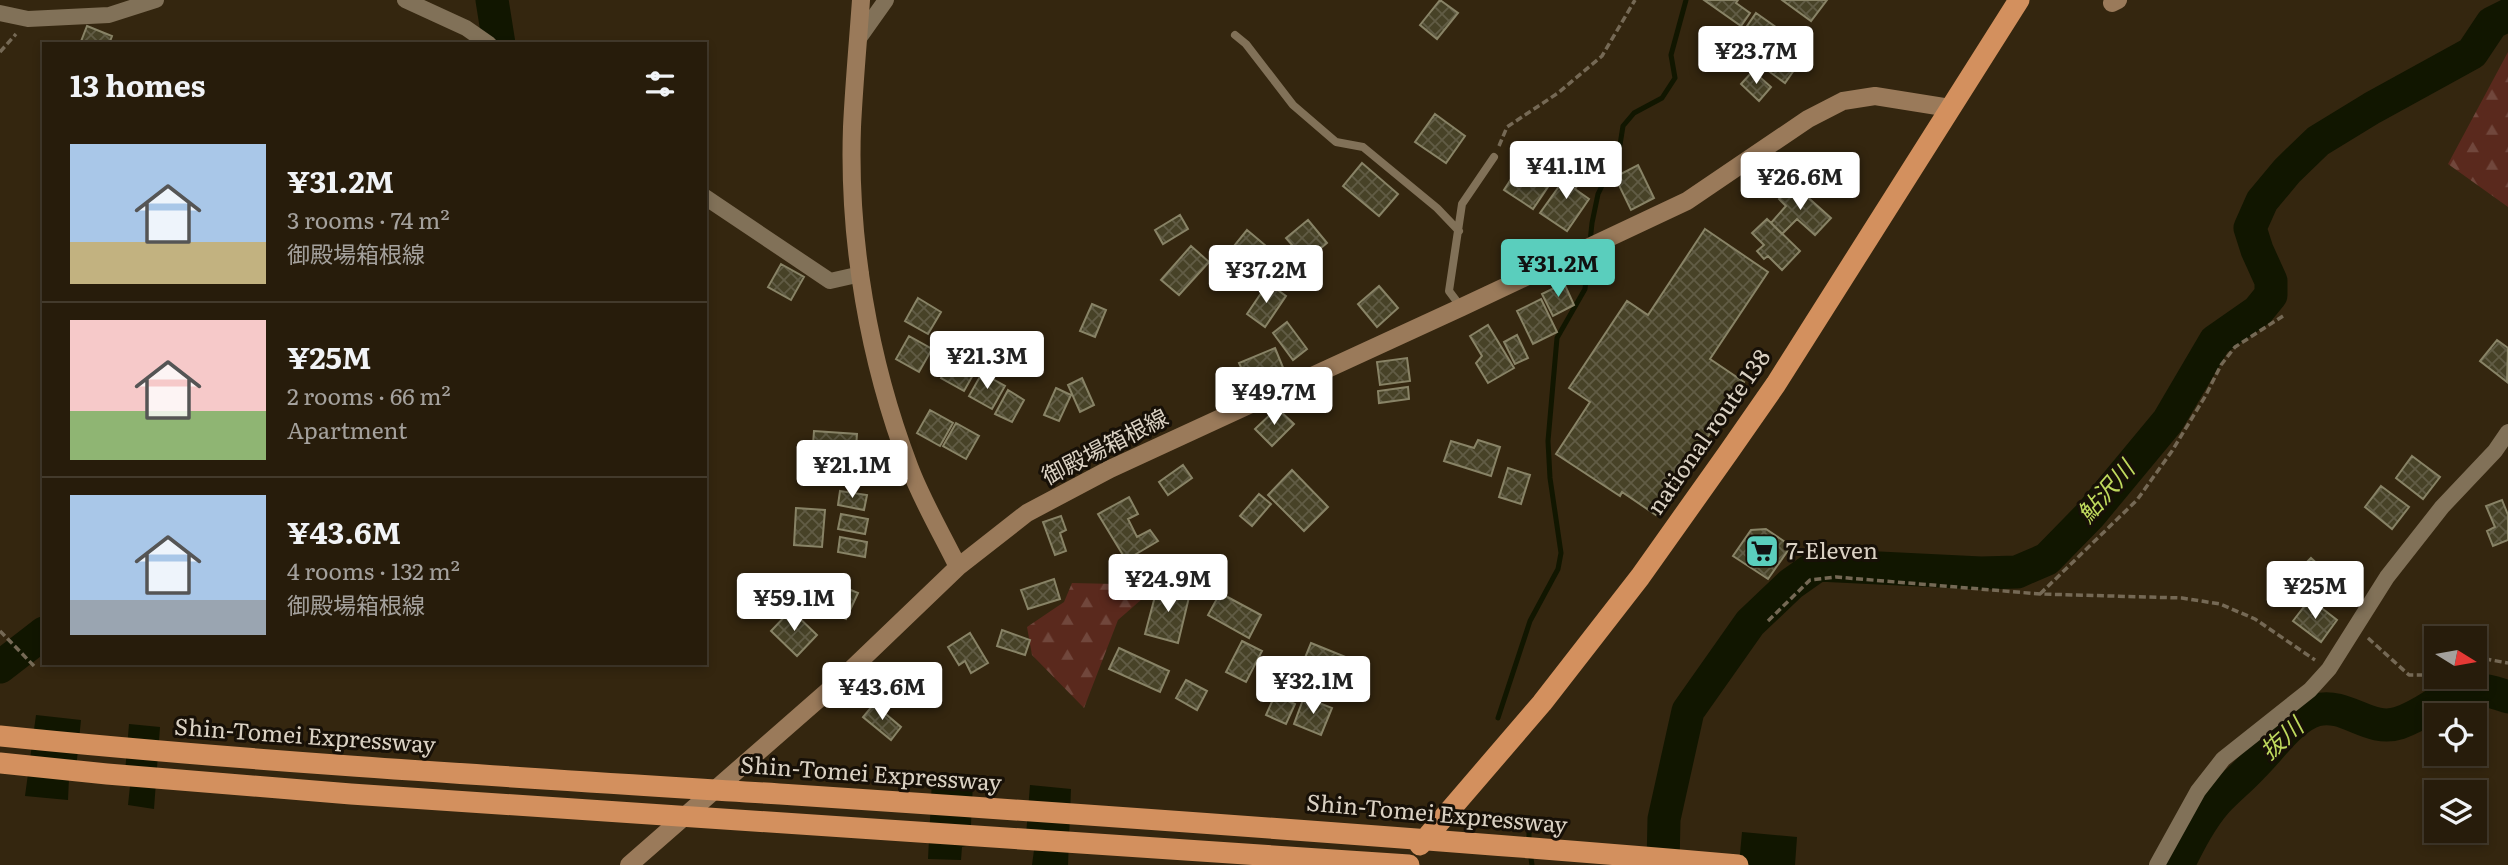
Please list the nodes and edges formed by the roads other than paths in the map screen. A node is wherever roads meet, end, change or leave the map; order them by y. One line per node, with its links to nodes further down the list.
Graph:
1 (156, 0): 6 (street)
2 (405, 0): 9 (street)
3 (861, 0): 8 (main road)
4 (886, 0): 8 (street)
5 (2019, 0): 10 (highway, national route 138)
6 (0, 13)
7 (1235, 34): 13 (lane)
8 (859, 38): 14 (main road)
9 (486, 42)
10 (1950, 108): 15 (main road, 御殿場箱根線); 21 (highway, national route 138)
11 (1494, 157): 13 (lane)
12 (707, 198): 14 (street)
13 (1459, 230): 15 (lane)
14 (861, 274): 17 (main road)
15 (1462, 307): 17 (main road, 御殿場箱根線)
16 (2508, 432): 24 (street)
17 (958, 567): 20 (main road, 御殿場箱根線)
18 (0, 736): 23 (highway, Shin-Tomei Expressway)
19 (0, 763): 22 (highway)
20 (629, 865)
21 (1402, 865)
22 (1409, 865)
23 (1738, 865)
24 (2157, 865)

